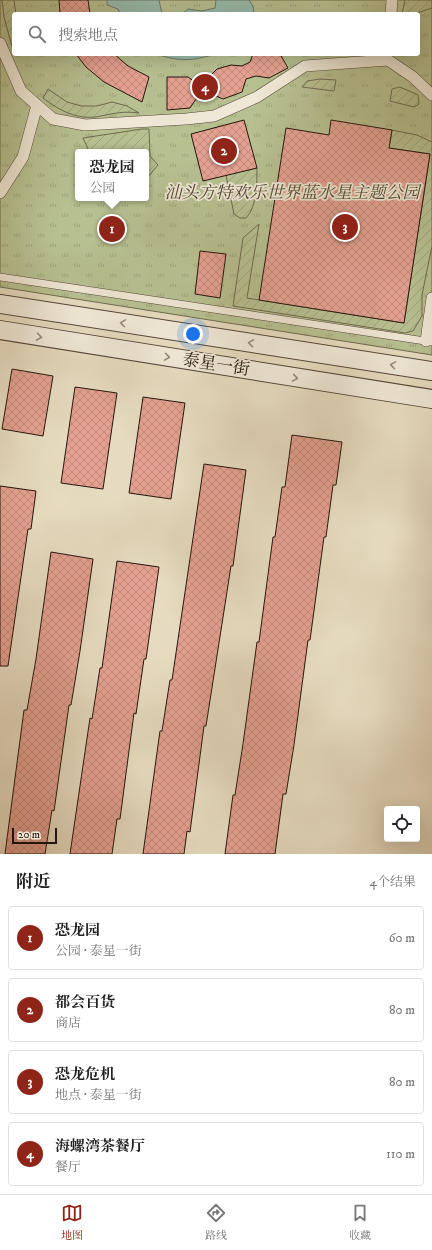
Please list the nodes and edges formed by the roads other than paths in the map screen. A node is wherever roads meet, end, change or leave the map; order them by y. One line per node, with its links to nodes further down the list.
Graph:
1 (392, 0): 2 (street)
2 (391, 12)
3 (0, 43): 6 (street)
4 (388, 57): 5 (street); 6 (street)
5 (432, 95)
6 (37, 106): 7 (street)
7 (0, 192)
8 (0, 277): 12 (lane)
9 (432, 298): 12 (street)
10 (0, 304): 13 (street, 泰星一街, one-way to 10)
11 (0, 330): 14 (street, 泰星一街, one-way to 14)
12 (429, 342)
13 (432, 371)
14 (432, 400)

